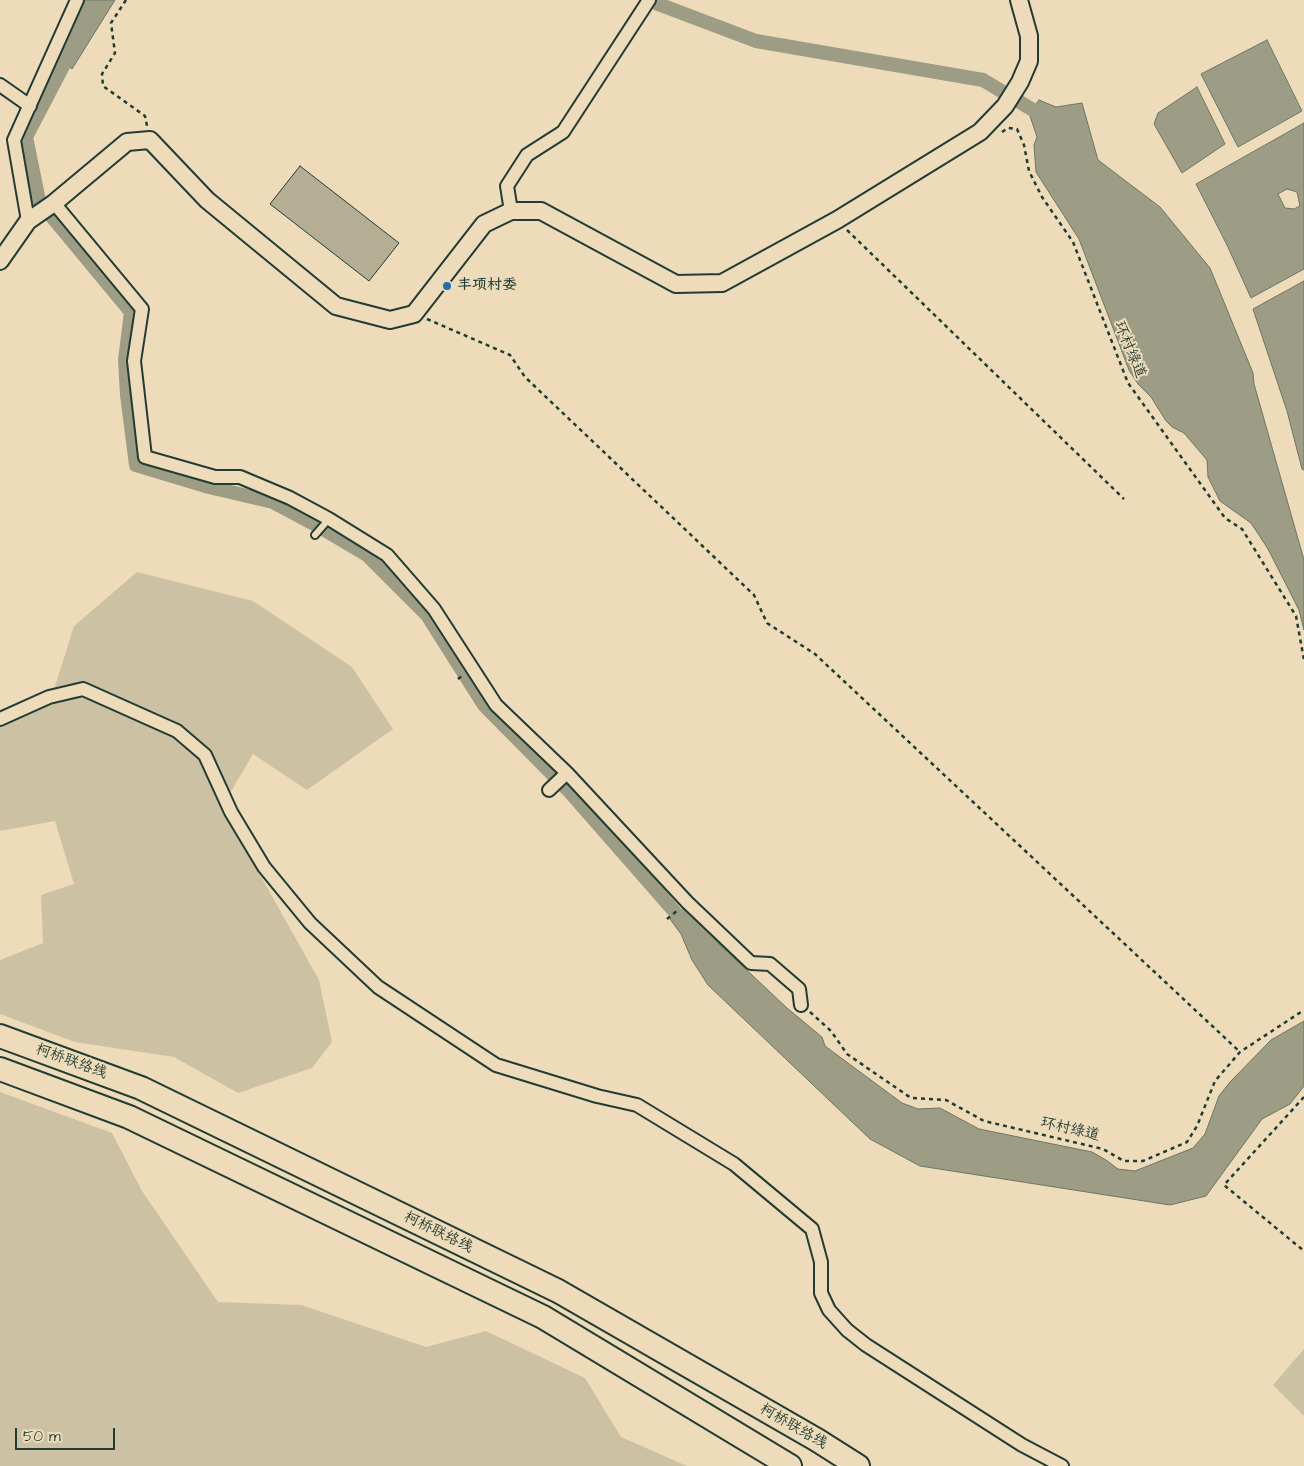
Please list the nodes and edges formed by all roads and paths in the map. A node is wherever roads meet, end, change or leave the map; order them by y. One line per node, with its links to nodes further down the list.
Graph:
1 (77, 0): 6 (street)
2 (126, 0): 8 (path)
3 (1019, 0): 11 (street)
4 (647, 3): 10 (street)
5 (0, 85): 6 (street)
6 (30, 106): 12 (street)
7 (1000, 133): 18 (path, 环村绿道)
8 (150, 140): 9 (street); 14 (street)
9 (54, 203): 12 (street); 16 (street)
10 (511, 211): 11 (street); 14 (street)
11 (837, 220): 15 (path)
12 (28, 221): 13 (street)
13 (0, 262)
14 (414, 314): 25 (path)
15 (1124, 499)
16 (329, 519): 17 (lane); 20 (street)
17 (315, 535)
18 (1304, 660)
19 (0, 719): 33 (street)
20 (565, 774): 21 (street); 22 (street)
21 (551, 788)
22 (801, 1005): 25 (path, 环村绿道)
23 (1304, 1010): 25 (path, 环村绿道)
24 (0, 1036): 29 (highway, 柯桥联络线)
25 (1240, 1052)
26 (0, 1069): 30 (highway, 柯桥联络线)
27 (1304, 1097): 28 (path)
28 (1304, 1251)
29 (817, 1440): 31 (highway, 柯桥联络线); 32 (highway)
30 (790, 1466)
31 (858, 1466)
32 (872, 1466)
33 (1062, 1466)

